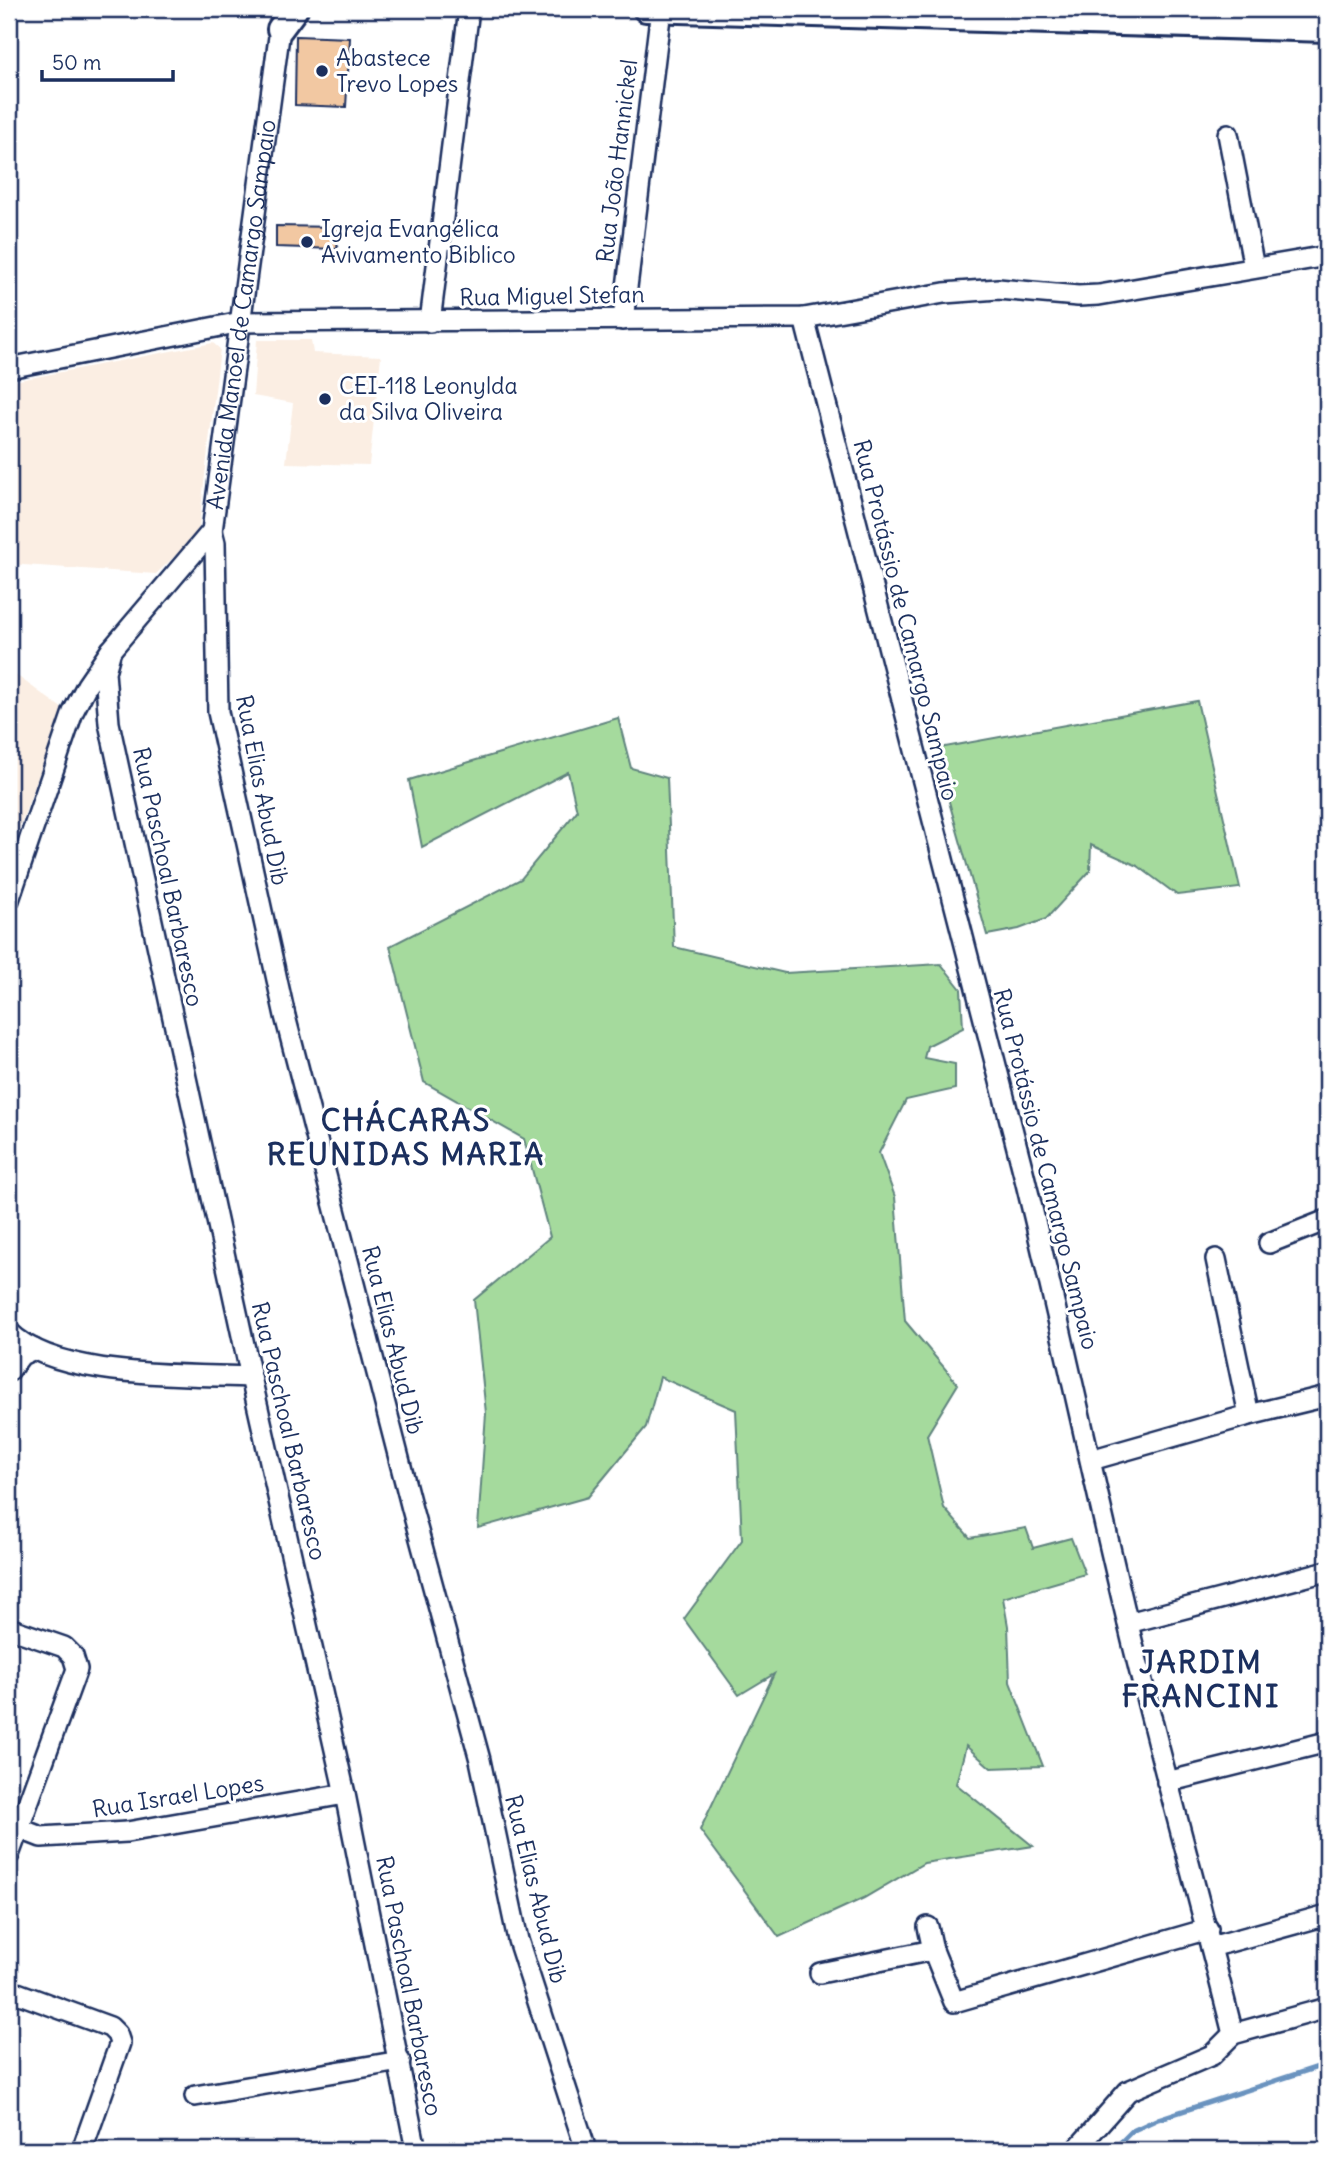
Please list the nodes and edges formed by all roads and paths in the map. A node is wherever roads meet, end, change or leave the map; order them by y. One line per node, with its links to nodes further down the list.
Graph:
1 (295, 9): 8 (street)
2 (469, 9): 16 (street)
3 (646, 9): 4 (street)
4 (661, 9): 5 (street); 14 (street, Rua João Hannickel)
5 (851, 12): 6 (street)
6 (1067, 16): 7 (street)
7 (1231, 18): 9 (street)
8 (281, 19): 15 (street, Avenida Manoel de Camargo Sampaio)
9 (1327, 29)
10 (1228, 134): 12 (street)
11 (1327, 256): 12 (street, Rua Miguel Stefan)
12 (1254, 268): 13 (street, Rua Miguel Stefan)
13 (804, 318): 14 (street, Rua Miguel Stefan); 31 (street, Rua Protássio de Camargo Sampaio)
14 (622, 320): 16 (street, Rua Miguel Stefan)
15 (241, 322): 16 (street, Rua Miguel Stefan); 17 (street, Rua Miguel Stefan); 18 (street, Avenida Manoel de Camargo Sampaio)
16 (430, 322)
17 (9, 368)
18 (212, 531): 19 (street, Avenida Manoel de Camargo Sampaio); 52 (street, Rua Elias Abud Dib)
19 (111, 650): 20 (street, Avenida Manoel de Camargo Sampaio); 21 (street, Rua Paschoal Barbaresco)
20 (73, 712): 21 (street, Rua Paschoal Barbaresco); 22 (street, Avenida Manoel de Camargo Sampaio)
21 (109, 723): 28 (street, Rua Paschoal Barbaresco)
22 (9, 900)
23 (1327, 1220): 24 (street)
24 (1269, 1243)
25 (1216, 1259): 30 (street)
26 (18, 1340): 27 (street); 28 (street)
27 (9, 1369)
28 (251, 1377): 37 (street, Rua Paschoal Barbaresco)
29 (1327, 1396): 30 (street)
30 (1249, 1415): 31 (street)
31 (1091, 1460): 33 (street, Rua Protássio de Camargo Sampaio)
32 (1327, 1571): 33 (street)
33 (1128, 1623): 36 (street, Rua Protássio de Camargo Sampaio)
34 (9, 1628): 38 (street)
35 (1327, 1742): 36 (street)
36 (1167, 1783): 42 (street, Rua Protássio de Camargo Sampaio)
37 (345, 1794): 38 (street, Rua Israel Lopes); 48 (street, Rua Paschoal Barbaresco)
38 (18, 1828): 39 (street)
39 (9, 1854)
40 (1327, 1915): 42 (street)
41 (928, 1927): 43 (street)
42 (1210, 1938): 43 (street); 47 (street, Rua Protássio de Camargo Sampaio)
43 (933, 1950): 44 (street)
44 (820, 1973)
45 (9, 1990): 50 (street)
46 (1327, 2008): 47 (street)
47 (1233, 2034): 53 (street)
48 (400, 2061): 49 (street); 51 (street, Rua Paschoal Barbaresco)
49 (195, 2096)
50 (82, 2150)
51 (416, 2150)
52 (586, 2150)
53 (1076, 2150)

